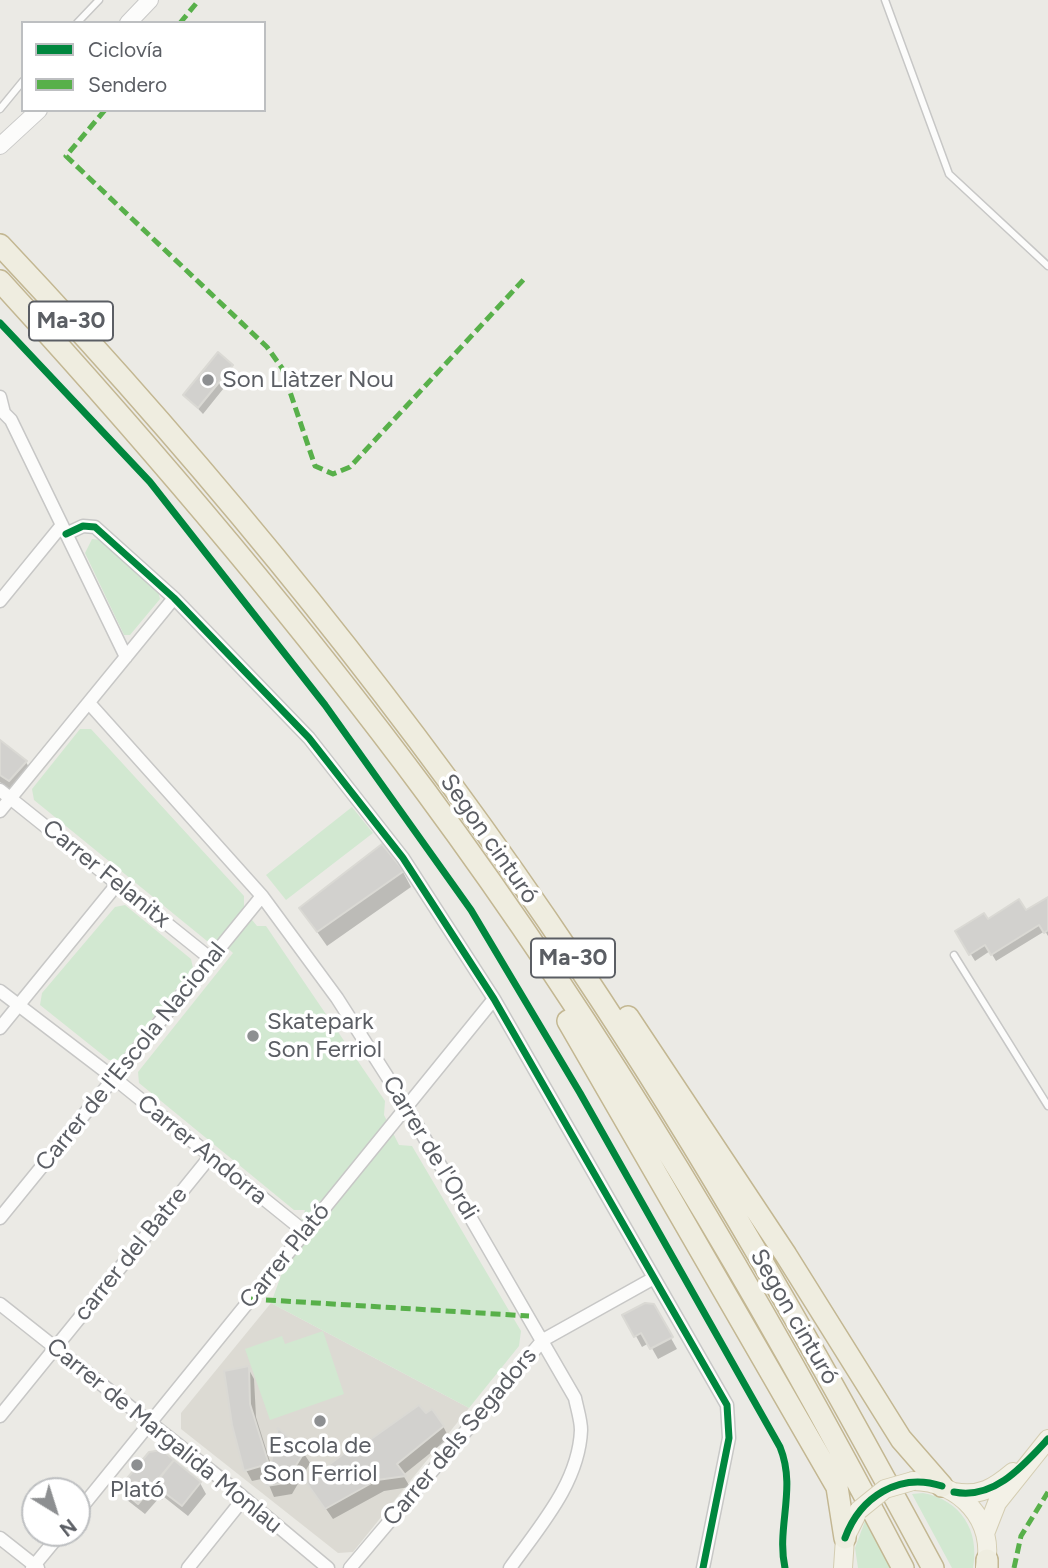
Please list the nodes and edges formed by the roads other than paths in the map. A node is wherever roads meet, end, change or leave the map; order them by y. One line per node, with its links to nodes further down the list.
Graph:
1 (99, 0): 4 (lane)
2 (150, 0): 5 (main road)
3 (885, 0): 12 (lane)
4 (79, 21)
5 (130, 21)
6 (21, 83): 7 (lane)
7 (0, 109)
8 (37, 112): 9 (main road)
9 (0, 146)
10 (0, 228): 15 (highway)
11 (0, 245): 15 (highway, Segon cinturó / Ma-30)
12 (1048, 266)
13 (0, 281): 28 (highway, Ma-30)
14 (0, 397): 16 (street)
15 (140, 398): 25 (highway, Segon cinturó / Ma-30)
16 (2, 415): 17 (street)
17 (64, 529): 18 (street); 19 (street); 20 (street)
18 (174, 598): 20 (street); 32 (street)
19 (0, 601)
20 (126, 657): 21 (street)
21 (89, 703): 23 (street); 27 (street, Carrer de l'Ordi)
22 (0, 790): 23 (street, Carrer Felanitx)
23 (11, 798): 24 (street); 26 (street, Carrer Felanitx)
24 (0, 811)
25 (493, 843): 49 (highway); 65 (highway, Segon cinturó / Ma-30)
26 (118, 883): 30 (street, Carrer Felanitx); 33 (street)
27 (262, 896): 30 (street, Carrer de l'Escola Nacional); 36 (street, Carrer de l'Ordi)
28 (500, 897): 54 (highway); 64 (highway, Ma-30)
29 (954, 956): 37 (lane)
30 (211, 959): 35 (street, Carrer de l'Escola Nacional)
31 (0, 991): 33 (street, Carrer Andorra)
32 (494, 999): 36 (street, Carrer Plató); 41 (street)
33 (19, 1005): 34 (street); 35 (street, Carrer Andorra)
34 (0, 1028)
35 (114, 1078): 38 (street, Carrer Andorra); 39 (street, Carrer de l'Escola Nacional)
36 (406, 1106): 40 (street, Carrer Plató); 43 (street, Carrer de l'Ordi)
37 (1048, 1106)
38 (209, 1158): 40 (street, Carrer Andorra); 44 (street, carrer del Batre)
39 (0, 1217)
40 (305, 1233): 46 (street, Carrer Plató)
41 (654, 1278): 43 (street, Carrer dels Segadors); 63 (street)
42 (0, 1304): 44 (street, Carrer de Margalida Monlau)
43 (542, 1340): 61 (street, Carrer dels Segadors); 62 (street, Carrer de l'Ordi)
44 (55, 1348): 45 (street, carrer del Batre); 46 (street, Carrer de Margalida Monlau)
45 (0, 1416)
46 (150, 1423): 50 (street, Carrer Plató); 51 (street, Carrer de Margalida Monlau)
47 (1048, 1439): 48 (main road)
48 (1027, 1462): 49 (main road); 52 (main road)
49 (948, 1489): 52 (main road); 54 (main road, bridge)
50 (91, 1496)
51 (244, 1498): 59 (street); 60 (street, Carrer de Margalida Monlau)
52 (986, 1531): 56 (main road)
53 (0, 1538): 57 (street)
54 (845, 1538): 58 (main road)
55 (50, 1547): 57 (street)
56 (986, 1565)
57 (35, 1567)
58 (843, 1567)
59 (188, 1568)
60 (328, 1568)
61 (350, 1568)
62 (510, 1568)
63 (703, 1568)
64 (903, 1568)
65 (933, 1568)

